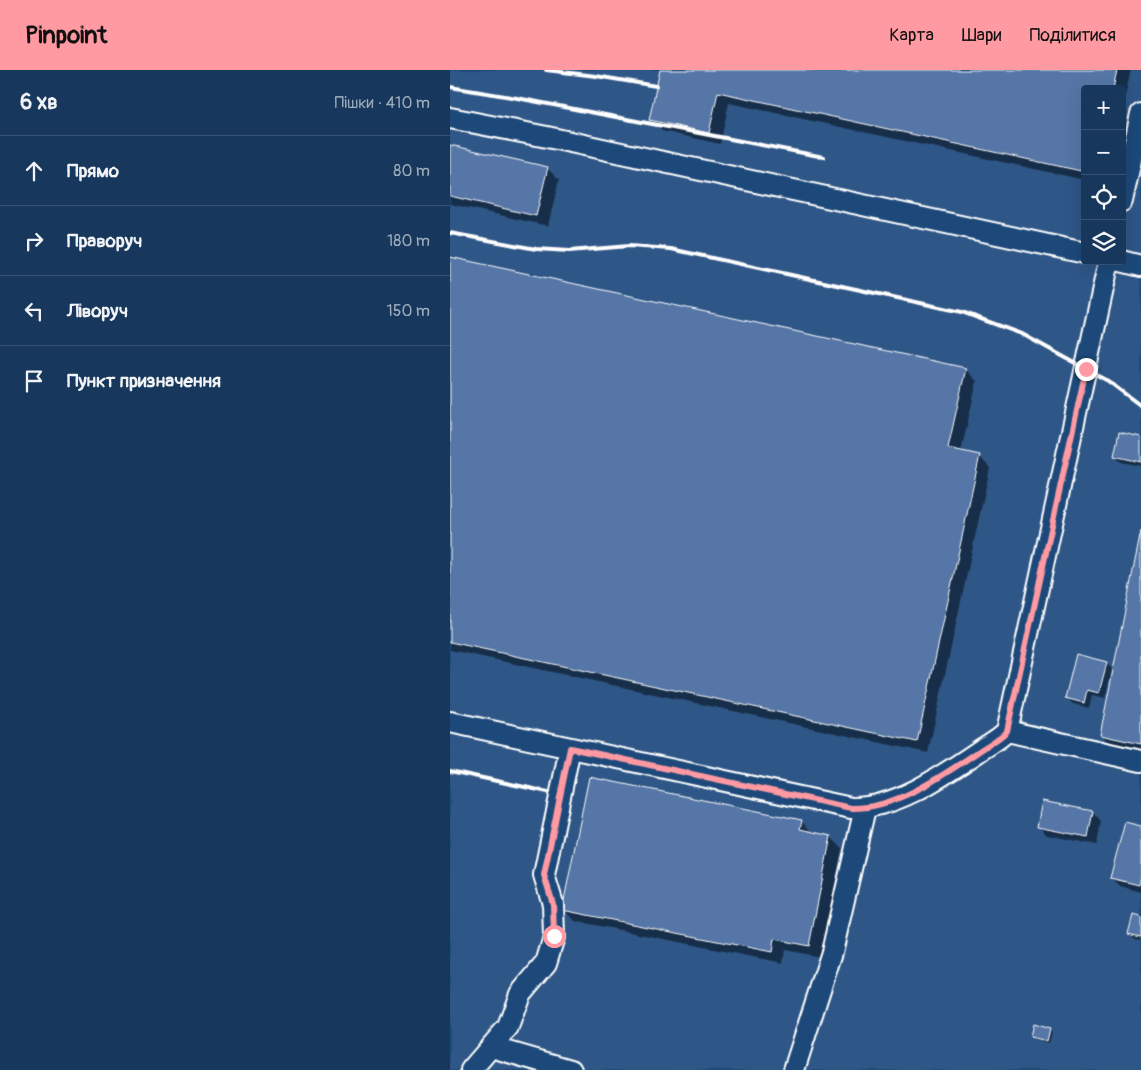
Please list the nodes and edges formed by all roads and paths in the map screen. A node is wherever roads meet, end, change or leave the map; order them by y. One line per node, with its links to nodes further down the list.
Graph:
1 (1141, 114): 3 (lane)
2 (450, 118): 4 (lane)
3 (1126, 183)
4 (1081, 252)
5 (1126, 262): 7 (lane)
6 (1108, 265): 9 (lane)
7 (1141, 266)
8 (450, 722): 10 (lane)
9 (1007, 731): 11 (lane); 12 (lane)
10 (570, 748): 12 (lane); 13 (lane)
11 (1141, 761)
12 (865, 808): 16 (lane)
13 (491, 1047): 14 (lane); 15 (lane)
14 (472, 1070)
15 (571, 1070)
16 (794, 1070)

